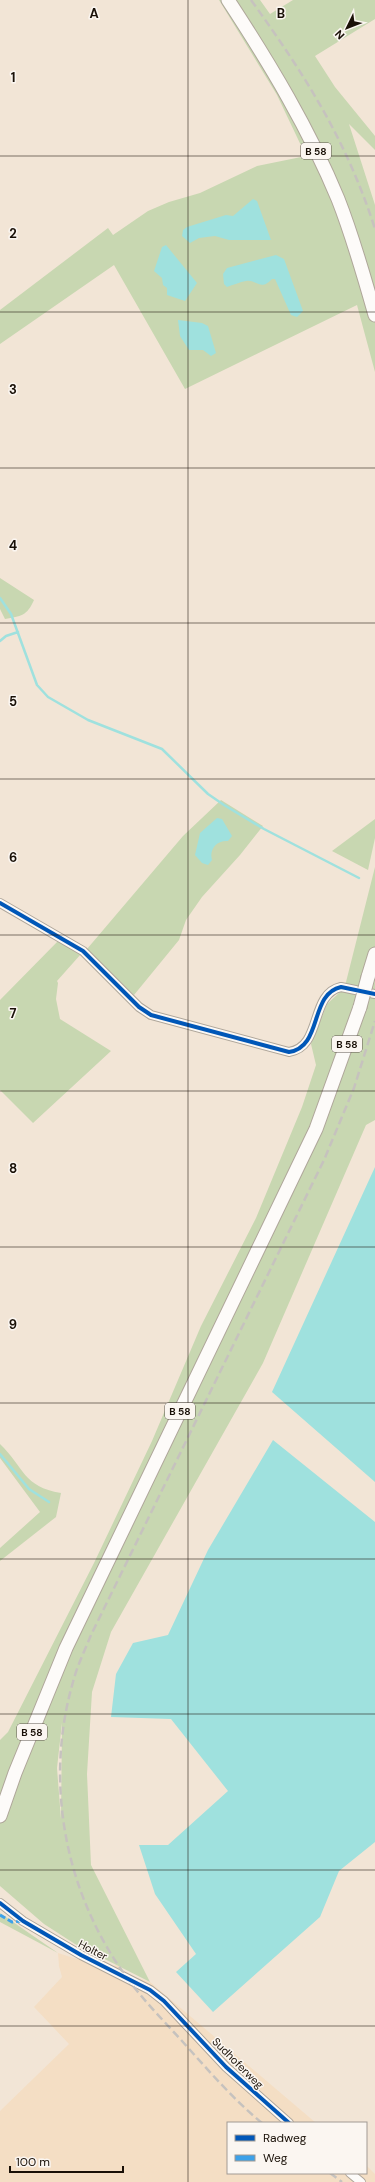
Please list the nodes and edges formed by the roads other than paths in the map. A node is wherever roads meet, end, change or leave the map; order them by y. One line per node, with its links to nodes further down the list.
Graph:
1 (228, 0): 2 (main road, B 58)
2 (375, 315)
3 (0, 903): 5 (street)
4 (375, 954): 6 (main road, B 58, bridge)
5 (375, 994)
6 (0, 1816)
7 (0, 1903): 8 (street, Holter)
8 (177, 2013): 9 (street, Sudhoferweg)
9 (288, 2122)
10 (351, 2174): 11 (street)
11 (362, 2182)

